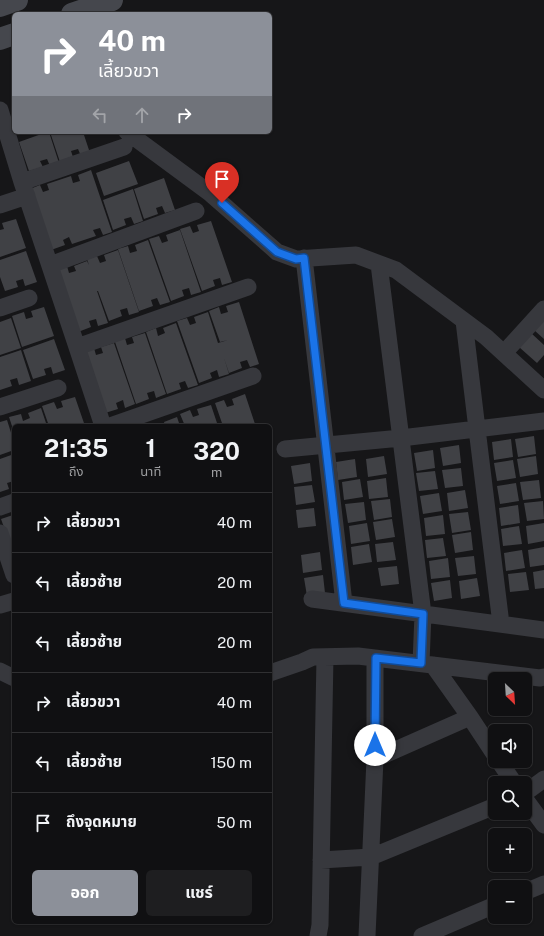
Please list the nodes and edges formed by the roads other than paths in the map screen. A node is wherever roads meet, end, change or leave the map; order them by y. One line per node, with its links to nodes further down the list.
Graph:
1 (17, 0): 3 (street)
2 (112, 0): 4 (street)
3 (0, 6)
4 (78, 12)
5 (12, 35): 6 (street)
6 (0, 39)
7 (0, 110): 8 (street); 10 (street)
8 (12, 112)
9 (125, 140): 10 (street); 13 (street)
10 (24, 189): 11 (street); 15 (street)
11 (0, 205)
12 (196, 211): 15 (street)
13 (304, 258): 14 (street); 32 (street)
14 (379, 264): 20 (street); 31 (street)
15 (50, 265): 21 (street)
16 (248, 287): 21 (street)
17 (29, 298): 18 (street)
18 (0, 308)
19 (544, 309): 22 (street)
20 (464, 321): 22 (street); 30 (street)
21 (78, 347): 28 (street)
22 (504, 353): 25 (street)
23 (253, 376): 29 (street)
24 (58, 388): 26 (street)
25 (544, 390)
26 (0, 407)
27 (544, 420): 30 (street)
28 (102, 424)
29 (116, 424)
30 (477, 429): 31 (street); 43 (street)
31 (401, 438): 32 (street); 42 (street)
32 (326, 445): 33 (street); 40 (street)
33 (285, 449)
34 (12, 503): 35 (street)
35 (0, 507)
36 (0, 533): 37 (street)
37 (12, 569)
38 (312, 599): 40 (street)
39 (12, 601): 41 (street)
40 (344, 603): 42 (street)
41 (0, 605)
42 (423, 614): 43 (street); 47 (street)
43 (501, 624): 44 (street)
44 (544, 630)
45 (325, 657): 46 (street); 49 (street); 61 (street)
46 (376, 658): 47 (street); 54 (street)
47 (427, 664): 51 (street); 52 (street)
48 (0, 671): 50 (street)
49 (272, 671)
50 (12, 677)
51 (543, 679)
52 (470, 717): 53 (street); 54 (street)
53 (488, 744)
54 (375, 759): 60 (street)
55 (544, 780): 56 (street)
56 (532, 788)
57 (488, 809): 60 (street)
58 (532, 809): 59 (street)
59 (544, 825)
60 (371, 857): 61 (street); 66 (street)
61 (321, 860): 65 (street)
62 (544, 884): 63 (street)
63 (532, 889)
64 (488, 908): 67 (street)
65 (318, 936)
66 (367, 936)
67 (422, 936)

